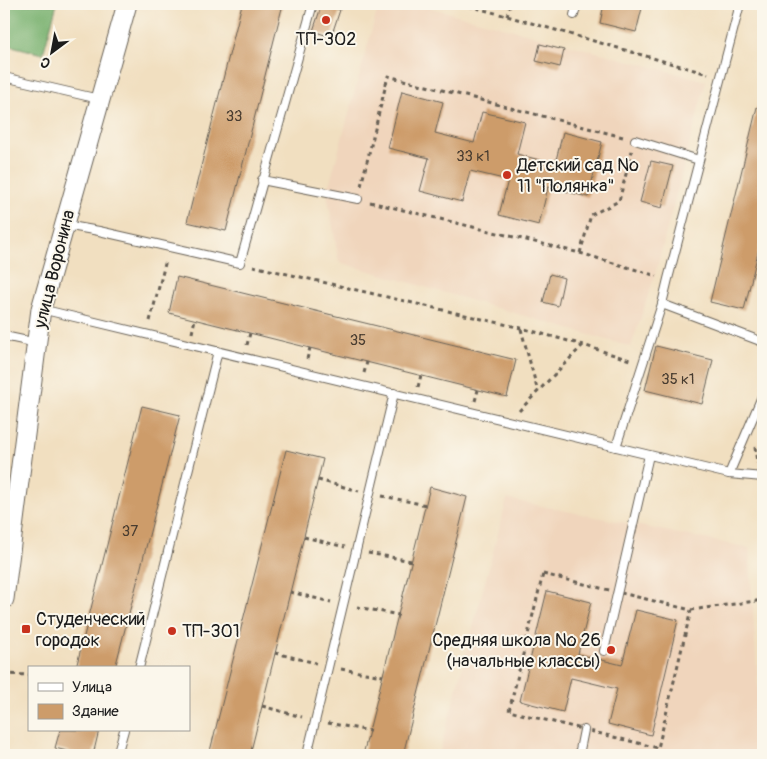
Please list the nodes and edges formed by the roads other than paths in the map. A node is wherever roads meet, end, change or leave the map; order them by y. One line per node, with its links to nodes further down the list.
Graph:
1 (127, 4): 7 (street, улица Воронина)
2 (313, 4): 10 (lane)
3 (577, 4): 5 (lane)
4 (740, 4): 9 (lane)
5 (574, 14)
6 (4, 77): 7 (lane)
7 (100, 99): 12 (street, улица Воронина)
8 (635, 140): 9 (lane)
9 (699, 160): 13 (lane)
10 (262, 180): 11 (lane); 12 (lane)
11 (358, 200)
12 (65, 225): 14 (street, улица Воронина)
13 (662, 304): 16 (lane); 21 (lane)
14 (41, 309): 17 (street, улица Воронина); 18 (lane)
15 (4, 336): 17 (lane)
16 (763, 342)
17 (37, 343): 25 (street, улица Воронина)
18 (218, 351): 19 (lane); 27 (lane)
19 (394, 393): 21 (lane); 31 (lane)
20 (763, 394): 23 (lane)
21 (616, 447): 22 (lane)
22 (649, 455): 23 (lane); 26 (lane)
23 (729, 474): 24 (lane)
24 (763, 477)
25 (5, 586)
26 (604, 651)
27 (139, 666)
28 (584, 730): 32 (lane)
29 (124, 732): 30 (lane)
30 (118, 755)
31 (307, 755)
32 (578, 755)

